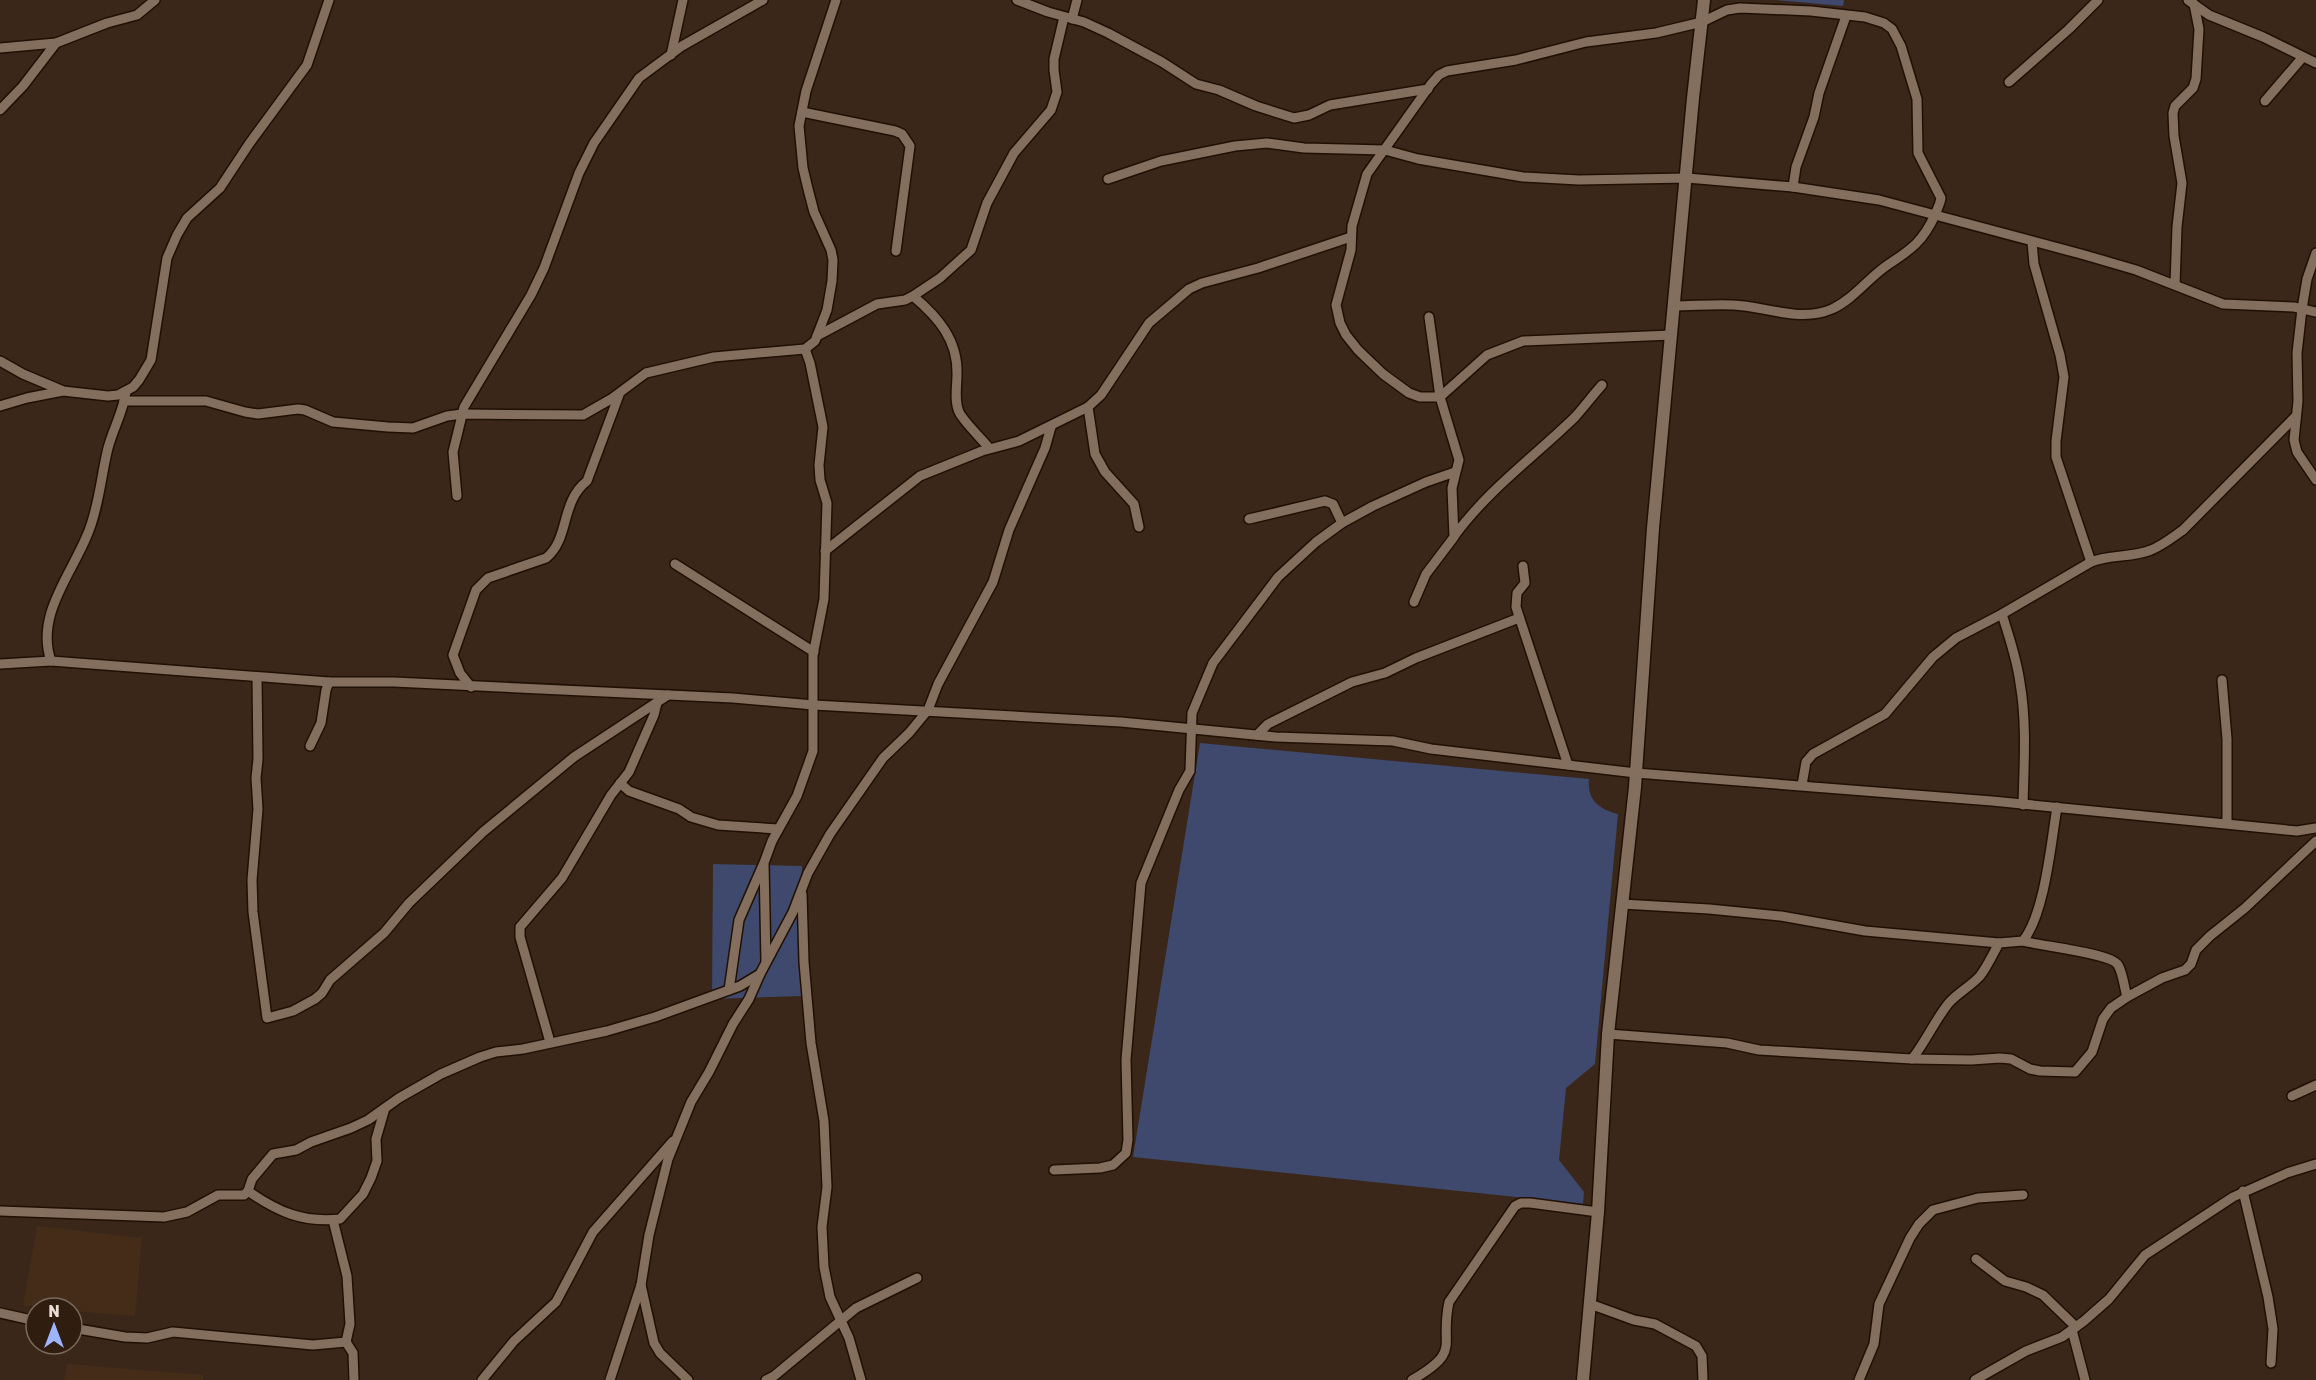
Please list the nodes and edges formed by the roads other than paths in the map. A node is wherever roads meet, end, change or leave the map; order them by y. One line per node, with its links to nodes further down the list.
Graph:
1 (155, 0): 14 (street)
2 (329, 0): 46 (street)
3 (683, 0): 16 (street)
4 (763, 0): 16 (street)
5 (836, 0): 23 (street)
6 (1017, 0): 12 (street)
7 (1077, 0): 12 (street)
8 (1704, 0): 13 (street)
9 (2098, 0): 19 (street)
10 (2191, 2): 17 (street); 33 (street)
11 (1846, 16): 13 (street); 27 (street); 28 (street)
12 (1068, 18): 20 (street); 34 (street)
13 (1702, 22): 20 (street); 25 (street)
14 (56, 43): 15 (street); 22 (street)
15 (0, 48)
16 (671, 55): 50 (street)
17 (2302, 58): 18 (street); 21 (street)
18 (2316, 63)
19 (2009, 82)
20 (1428, 89): 24 (street)
21 (2265, 101)
22 (0, 110)
23 (802, 112): 31 (street); 40 (street)
24 (1385, 150): 25 (street); 26 (street); 29 (street)
25 (1687, 178): 27 (street); 35 (street)
26 (1108, 179)
27 (1793, 187): 28 (street)
28 (1935, 215): 30 (street); 35 (street)
29 (1351, 237): 47 (street); 49 (street)
30 (2032, 242): 33 (street); 62 (street)
31 (896, 251)
32 (2316, 253): 36 (street)
33 (2175, 285): 36 (street)
34 (913, 296): 40 (street); 53 (street)
35 (1673, 306): 39 (street)
36 (2302, 309): 37 (street); 51 (street)
37 (2316, 312)
38 (1429, 317): 47 (street)
39 (1672, 336): 47 (street); 87 (street)
40 (817, 337): 41 (street)
41 (804, 349): 45 (street); 61 (street)
42 (0, 361): 44 (street)
43 (1602, 385): 60 (street)
44 (63, 391): 46 (street); 48 (street)
45 (620, 393): 50 (street); 73 (street)
46 (125, 396): 50 (street); 70 (street)
47 (1440, 397): 54 (street)
48 (0, 406)
49 (1088, 407): 52 (street); 59 (street)
50 (462, 414): 56 (street)
51 (2296, 416): 55 (street); 62 (street)
52 (1050, 427): 53 (street); 82 (street)
53 (989, 448): 61 (street)
54 (1455, 472): 58 (street); 60 (street)
55 (2316, 480)
56 (457, 496)
57 (1249, 519): 58 (street)
58 (1342, 523): 83 (street)
59 (1139, 526)
60 (1454, 537): 65 (street)
61 (825, 550): 68 (street)
62 (2091, 562): 66 (street)
63 (675, 564): 68 (street)
64 (1523, 566): 67 (street)
65 (1414, 602)
66 (2002, 614): 89 (street); 90 (street)
67 (1519, 618): 84 (street); 86 (street)
68 (813, 652): 81 (street)
69 (0, 655): 71 (street)
70 (51, 661): 71 (street); 74 (street)
71 (14, 663): 72 (street)
72 (0, 664)
73 (460, 674): 77 (street); 78 (street)
74 (257, 677): 76 (street); 80 (street)
75 (2223, 680): 92 (street)
76 (329, 681): 77 (street); 85 (street)
77 (454, 686): 78 (street)
78 (471, 687): 79 (street)
79 (668, 695): 80 (street); 81 (street)
80 (657, 703): 88 (street)
81 (814, 705): 82 (street); 94 (street)
82 (928, 710): 83 (street); 97 (street)
83 (1191, 728): 84 (street); 113 (street)
84 (1257, 735): 86 (street)
85 (310, 746)
86 (1568, 765): 87 (street)
87 (1636, 773): 89 (street); 98 (street)
88 (620, 783): 94 (street); 106 (street)
89 (1802, 785): 90 (street)
90 (2023, 805): 91 (street)
91 (2057, 807): 92 (street); 99 (street)
92 (2227, 823): 93 (street)
93 (2316, 828)
94 (778, 829): 96 (street)
95 (2316, 841): 104 (street)
96 (764, 863): 101 (street); 103 (street)
97 (802, 889): 101 (street); 126 (street)
98 (1622, 904): 100 (street); 105 (street)
99 (2023, 940): 100 (street); 104 (street)
100 (1999, 944): 107 (street)
101 (766, 962): 102 (street)
102 (760, 974): 103 (street); 111 (street)
103 (729, 990): 106 (street)
104 (2127, 997): 107 (street)
105 (1608, 1034): 107 (street); 118 (street)
106 (550, 1042): 110 (street)
107 (1912, 1059)
108 (2316, 1085): 109 (street)
109 (2292, 1096)
110 (385, 1108): 114 (street); 119 (street)
111 (678, 1134): 122 (street); 132 (street)
112 (2316, 1164): 115 (street)
113 (1054, 1170)
114 (248, 1191): 117 (street); 119 (street)
115 (2243, 1191): 127 (street); 130 (street)
116 (2023, 1195): 140 (street)
117 (0, 1210)
118 (1598, 1212): 123 (street); 137 (street)
119 (333, 1220): 129 (street)
120 (1976, 1259): 127 (street)
121 (917, 1278): 126 (street)
122 (641, 1285): 133 (street); 134 (street)
123 (1590, 1304): 138 (street); 139 (street)
124 (0, 1313): 125 (street)
125 (24, 1318)
126 (841, 1322): 135 (street); 136 (street)
127 (2074, 1328): 141 (street); 142 (street)
128 (84, 1330): 129 (street)
129 (346, 1342): 131 (street)
130 (2271, 1363)
131 (354, 1380)
132 (482, 1380)
133 (610, 1380)
134 (688, 1380)
135 (765, 1380)
136 (861, 1380)
137 (1412, 1380)
138 (1583, 1380)
139 (1703, 1380)
140 (1859, 1380)
141 (1975, 1380)
142 (2085, 1380)

